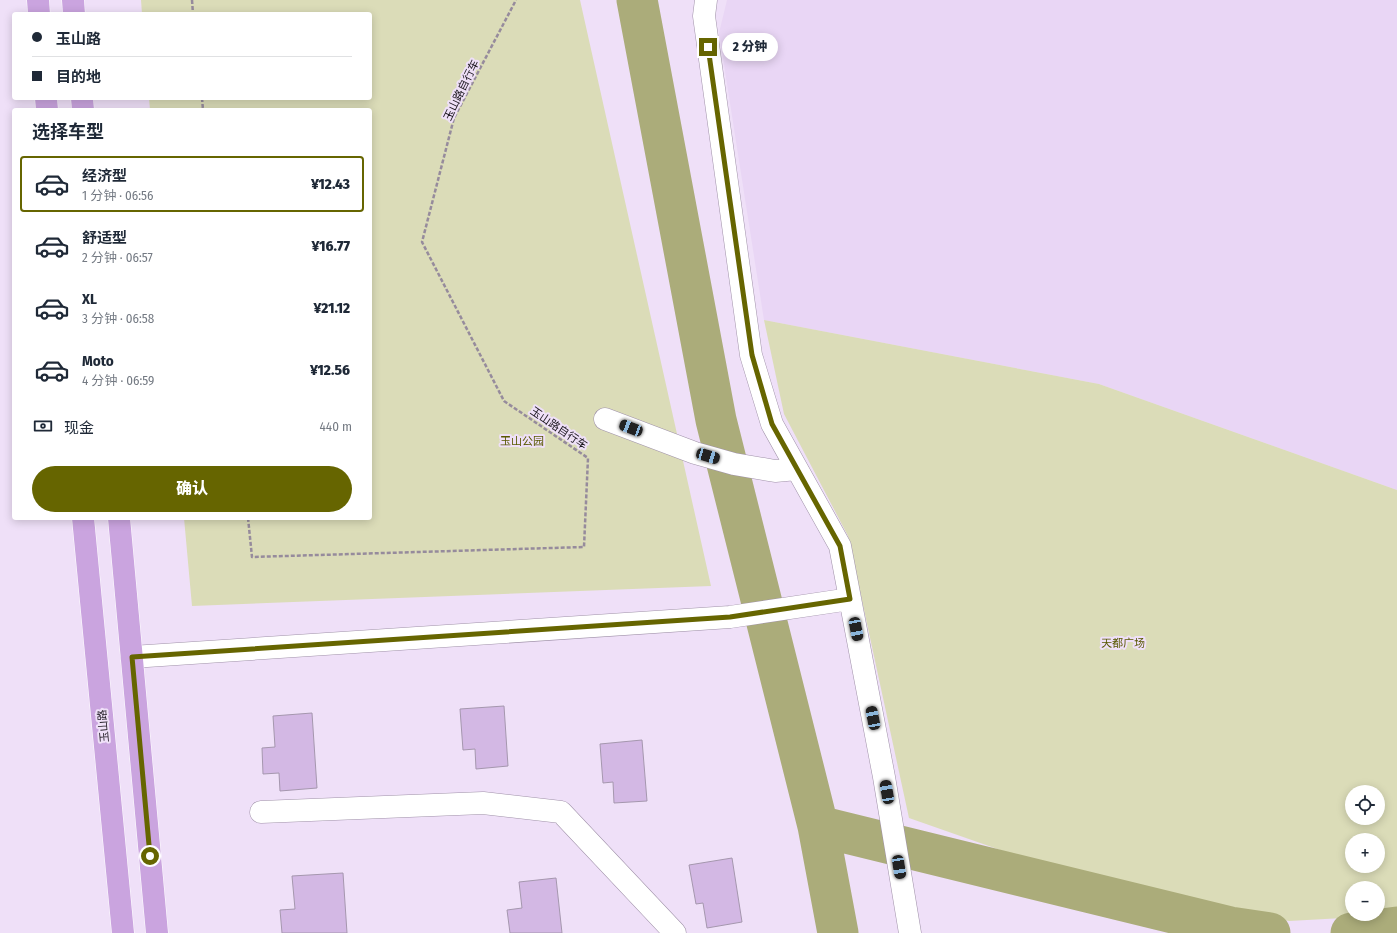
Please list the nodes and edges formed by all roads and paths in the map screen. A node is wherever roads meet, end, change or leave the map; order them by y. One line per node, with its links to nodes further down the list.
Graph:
1 (38, 0): 6 (main road)
2 (73, 0): 7 (main road)
3 (192, 0): 8 (path)
4 (516, 0): 13 (path, 玉山路自行车)
5 (706, 0): 10 (street)
6 (39, 12)
7 (74, 12)
8 (193, 12)
9 (605, 419): 10 (street)
10 (797, 469): 14 (street)
11 (83, 520): 17 (main road, 玉山路)
12 (119, 520): 15 (main road)
13 (248, 520)
14 (850, 599): 15 (street); 20 (street)
15 (132, 657): 18 (main road)
16 (261, 812): 19 (street)
17 (122, 933)
18 (157, 933)
19 (675, 933)
20 (910, 933)

